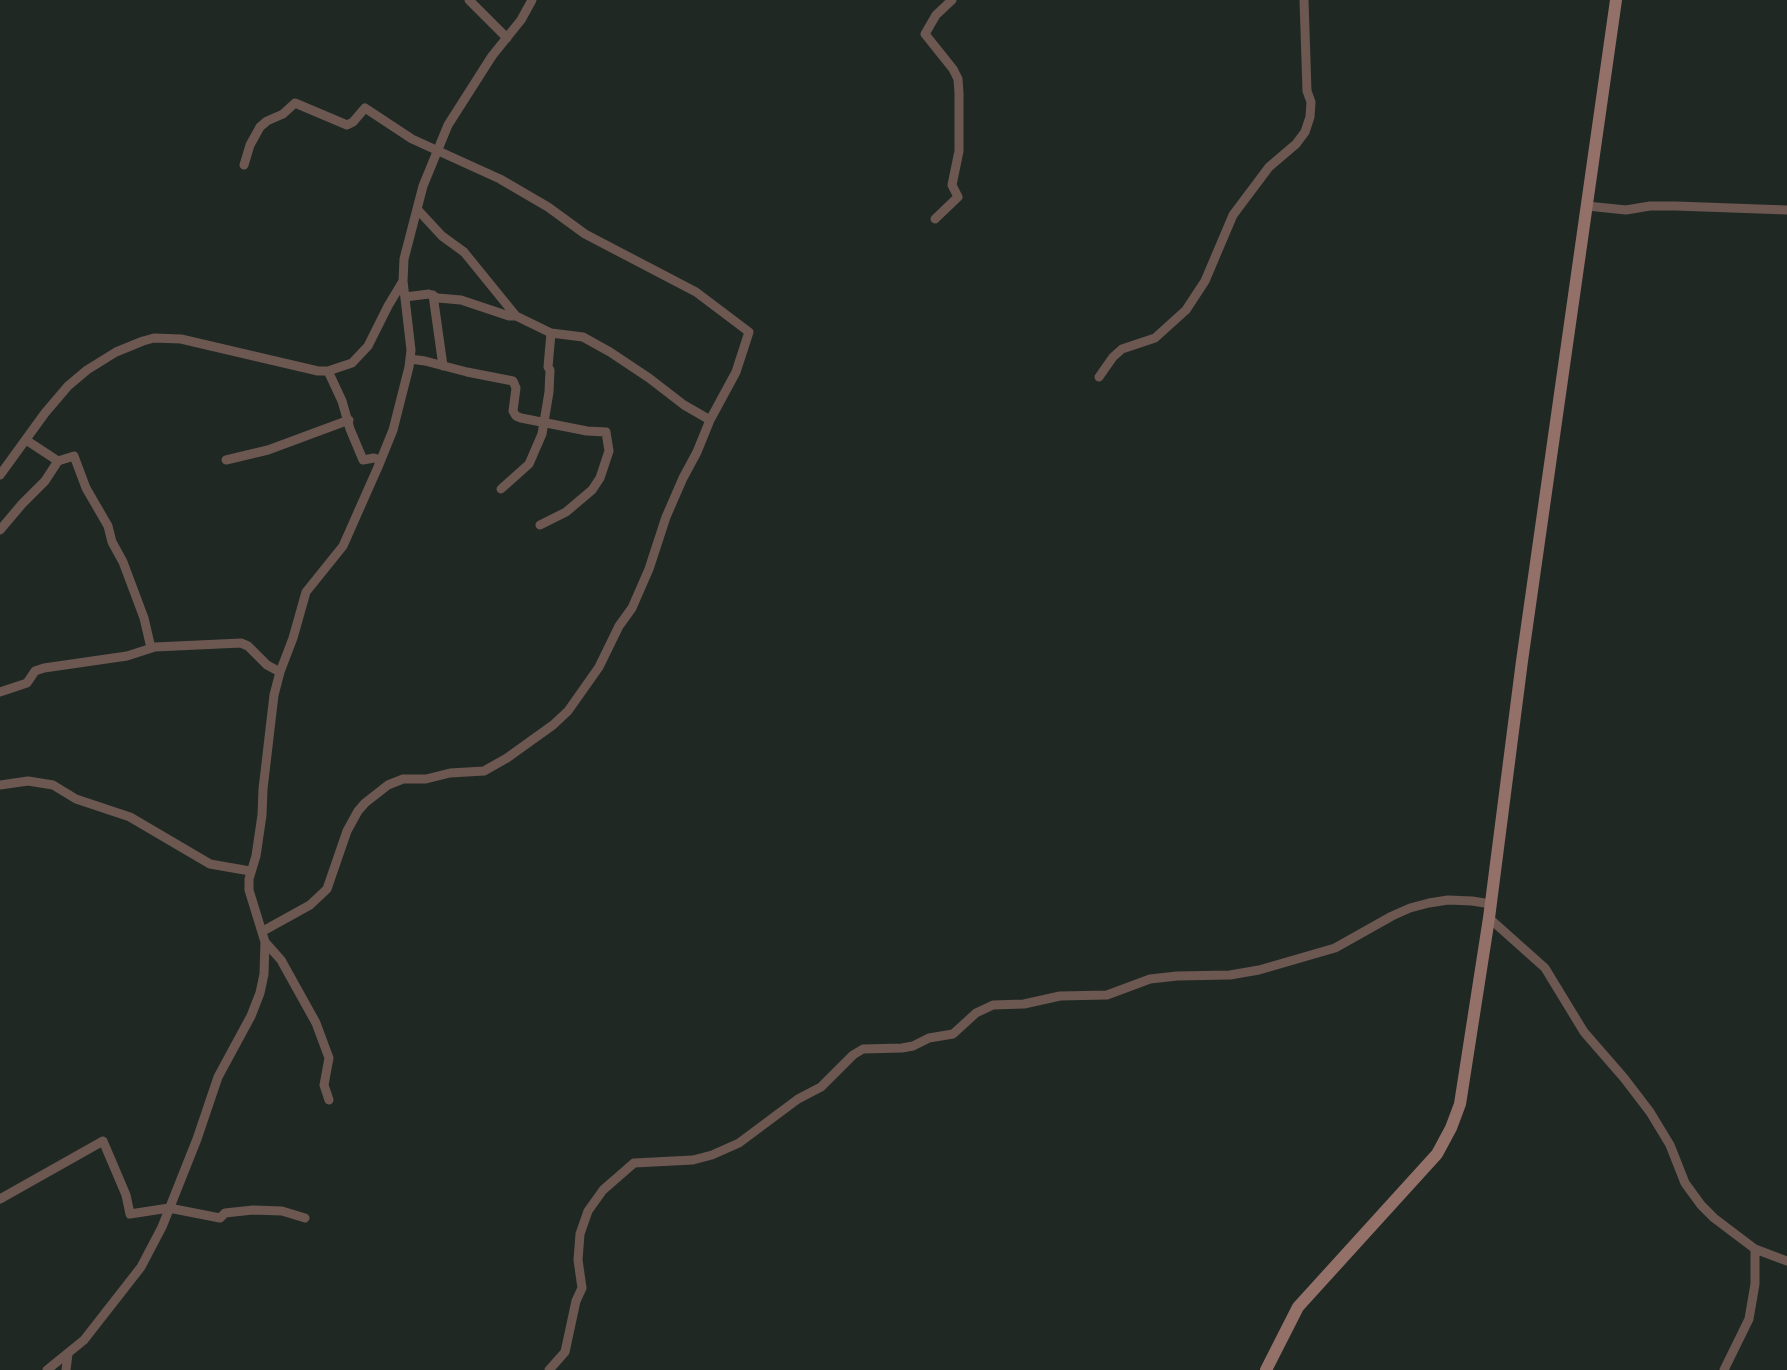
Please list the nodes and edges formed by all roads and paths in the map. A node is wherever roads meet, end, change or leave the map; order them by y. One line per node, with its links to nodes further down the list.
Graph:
1 (469, 0): 6 (street)
2 (532, 0): 6 (street)
3 (952, 0): 12 (street)
4 (1304, 0): 21 (street)
5 (1616, 0): 9 (main road)
6 (507, 38): 7 (street)
7 (437, 150): 8 (street); 10 (street); 23 (street)
8 (244, 165)
9 (1587, 206): 11 (street); 38 (main road)
10 (417, 209): 13 (street); 16 (street)
11 (1787, 210)
12 (935, 219)
13 (403, 281): 15 (street); 20 (street)
14 (433, 295): 15 (street); 16 (street); 19 (street)
15 (405, 297): 18 (street)
16 (516, 316): 17 (street)
17 (551, 333): 23 (street); 24 (street)
18 (410, 359): 19 (street); 27 (street)
19 (443, 366): 24 (street)
20 (328, 372): 22 (street); 25 (street)
21 (1099, 377)
22 (349, 420): 26 (street); 27 (street)
23 (711, 420): 40 (street)
24 (544, 423): 30 (street); 31 (street)
25 (26, 440): 28 (street); 29 (street)
26 (226, 459)
27 (381, 459): 34 (street)
28 (58, 461): 32 (street); 33 (street)
29 (0, 475)
30 (501, 489)
31 (540, 525)
32 (0, 530)
33 (151, 648): 34 (street); 35 (street)
34 (280, 672): 37 (street)
35 (0, 692)
36 (0, 785): 37 (street)
37 (250, 872): 40 (street)
38 (1491, 904): 39 (main road); 51 (street)
39 (1489, 918): 46 (street); 52 (main road)
40 (263, 932): 41 (street)
41 (265, 942): 42 (street); 44 (street)
42 (328, 1100)
43 (0, 1199): 44 (street)
44 (169, 1208): 45 (street); 48 (street)
45 (305, 1218)
46 (1755, 1249): 47 (street); 53 (street)
47 (1787, 1262)
48 (68, 1354): 49 (street); 50 (street)
49 (47, 1370)
50 (66, 1370)
51 (549, 1370)
52 (1266, 1370)
53 (1724, 1370)

